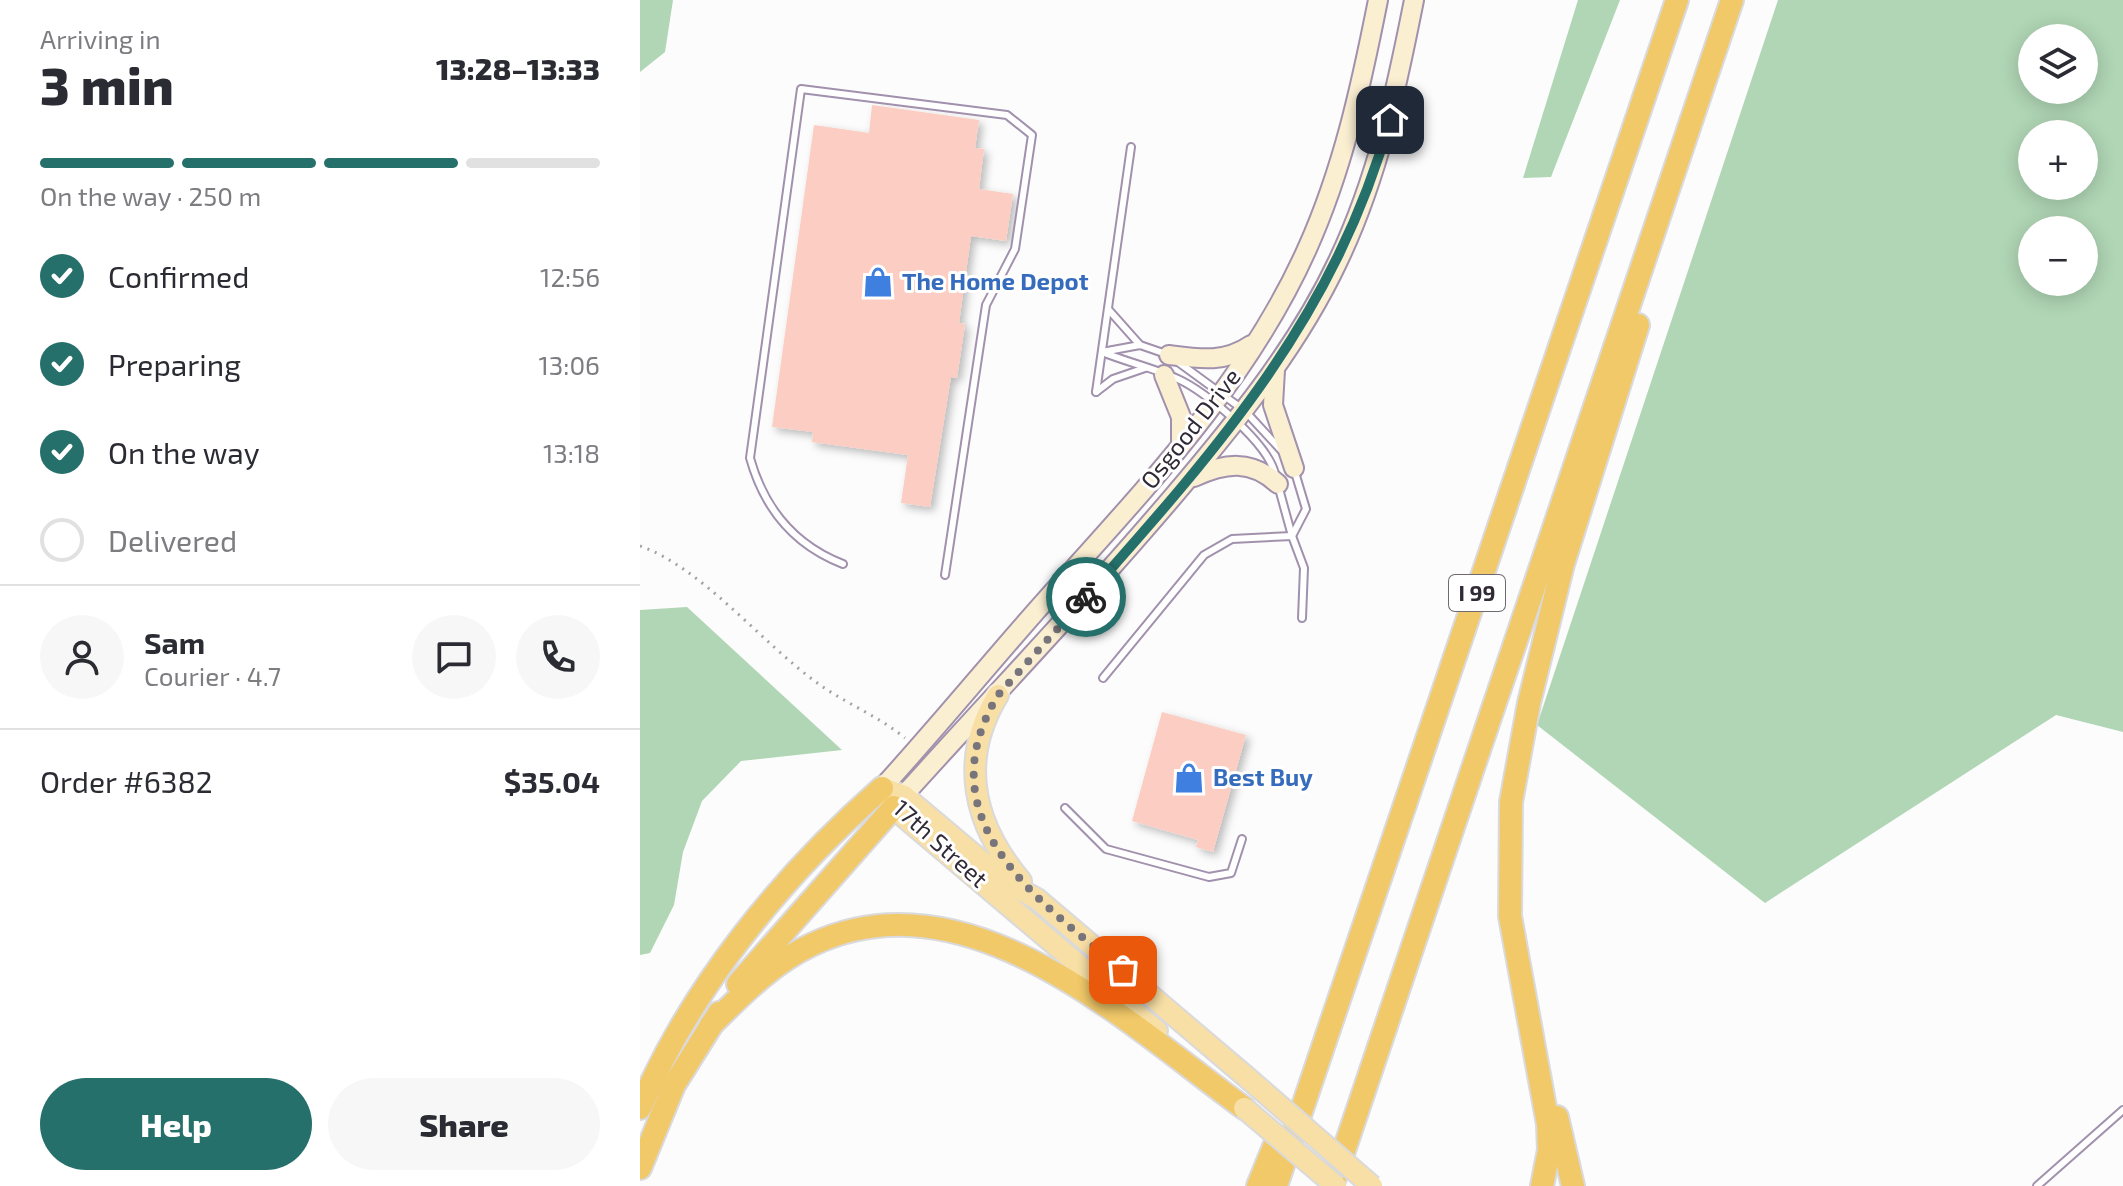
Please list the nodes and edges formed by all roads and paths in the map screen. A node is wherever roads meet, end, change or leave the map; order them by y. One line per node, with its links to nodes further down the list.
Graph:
1 (1378, 0): 8 (main road, Osgood Drive)
2 (1414, 0): 12 (main road, Osgood Drive)
3 (1677, 0): 33 (highway, I 99)
4 (1732, 0): 5 (highway, I 99)
5 (1716, 50): 34 (highway); 42 (highway, I 99)
6 (1131, 147): 7 (lane)
7 (1108, 308): 9 (lane); 10 (lane)
8 (1260, 339): 11 (main road); 15 (main road, Osgood Drive)
9 (1140, 345): 10 (lane); 11 (lane)
10 (1102, 352): 13 (lane); 13 (lane)
11 (1169, 355): 15 (lane)
12 (1275, 367): 16 (main road, Osgood Drive); 18 (main road)
13 (1145, 368): 14 (lane)
14 (1164, 375): 15 (lane); 17 (main road)
15 (1218, 398): 16 (lane); 16 (lane); 17 (main road, Osgood Drive)
16 (1240, 417): 18 (lane); 19 (main road, Osgood Drive); 20 (lane)
17 (1181, 444): 28 (main road, Osgood Drive)
18 (1294, 468): 21 (lane)
19 (1187, 479): 20 (main road); 27 (main road, Osgood Drive)
20 (1278, 484): 21 (lane)
21 (1292, 536): 25 (lane); 26 (lane)
22 (640, 546): 28 (path)
23 (843, 564): 24 (lane)
24 (945, 575)
25 (1302, 618)
26 (1103, 678)
27 (998, 695): 29 (main road, Osgood Drive); 32 (main road)
28 (918, 748): 29 (main road, Osgood Drive)
29 (893, 797): 32 (main road, 17th Street); 35 (highway); 36 (highway); 37 (main road, 17th Street)
30 (1065, 808): 31 (lane)
31 (1242, 839)
32 (1037, 899): 43 (main road, 17th Street, bridge)
33 (1344, 982): 40 (highway); 41 (highway, I 99)
34 (1522, 984): 44 (highway); 45 (highway)
35 (711, 1025): 37 (highway); 39 (highway)
36 (640, 1108)
37 (1244, 1108): 42 (main road, 17th Street, bridge)
38 (2123, 1110): 46 (lane)
39 (640, 1168)
40 (1258, 1186)
41 (1276, 1186)
42 (1334, 1186)
43 (1372, 1186)
44 (1542, 1186)
45 (1573, 1186)
46 (2037, 1186)

